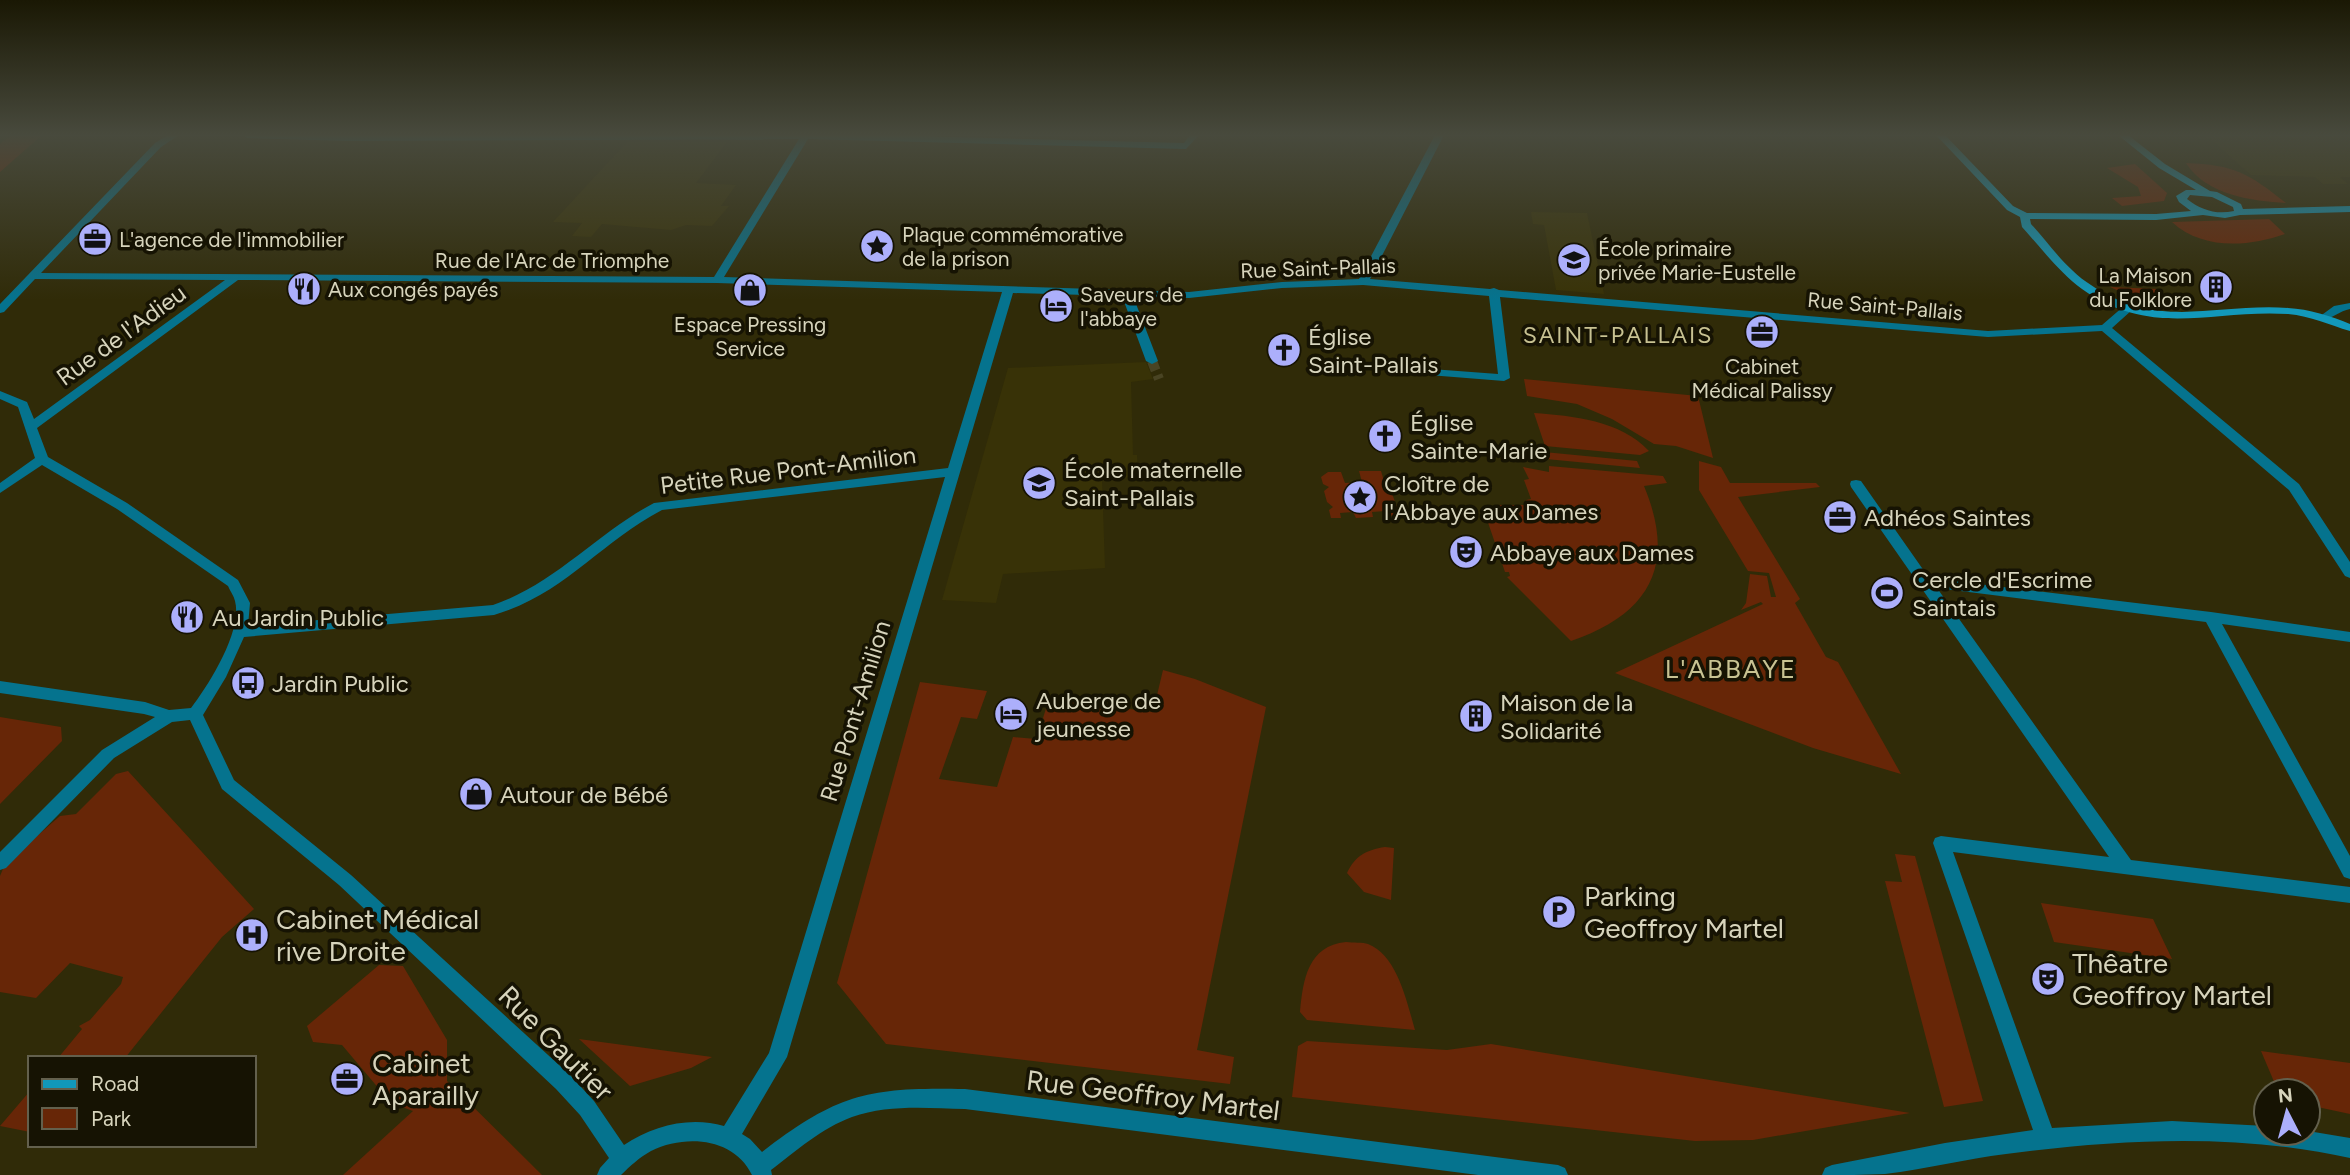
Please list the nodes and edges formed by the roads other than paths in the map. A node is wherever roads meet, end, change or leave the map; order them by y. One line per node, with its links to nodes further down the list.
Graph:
1 (115, 190): 16 (street)
2 (773, 190): 18 (street)
3 (1411, 190): 19 (street)
4 (1993, 190): 15 (main road)
5 (2178, 190): 8 (main road)
6 (2202, 190): 7 (main road)
7 (2206, 192): 8 (main road); 9 (main road)
8 (2183, 197): 12 (main road); 14 (main road)
9 (2229, 199): 11 (main road); 13 (main road)
10 (2350, 209): 11 (main road)
11 (2317, 210): 13 (main road)
12 (2205, 212): 13 (main road); 14 (main road)
13 (2239, 212)
14 (2128, 215): 15 (main road)
15 (2025, 216): 25 (main road)
16 (33, 276): 17 (street, Rue de l'Arc de Triomphe); 26 (street)
17 (236, 277): 18 (street, Rue de l'Arc de Triomphe); 33 (street, Rue de l'Adieu)
18 (717, 280): 20 (street, Rue de l'Arc de Triomphe)
19 (1363, 282): 21 (street, Rue Saint-Pallais); 23 (street, Rue Saint-Pallais)
20 (1008, 290): 22 (street, Rue de l'Arc de Triomphe); 35 (street, Rue Pont-Amilion)
21 (1494, 291): 29 (street, Rue Saint-Pallais); 31 (street)
22 (1070, 293): 23 (street, Rue Saint-Pallais)
23 (1126, 294): 30 (street)
24 (2350, 306): 27 (street)
25 (2128, 308): 27 (main road); 29 (street)
26 (0, 310)
27 (2324, 317): 28 (main road)
28 (2350, 327)
29 (2105, 328): 38 (street)
30 (1153, 362)
31 (1391, 369)
32 (0, 395): 33 (street)
33 (30, 428): 34 (street)
34 (42, 460): 37 (street); 41 (street)
35 (952, 472): 41 (street, Petite Rue Pont-Amilion); 51 (street, Rue Pont-Amilion)
36 (1856, 484): 39 (street)
37 (0, 489)
38 (2350, 573)
39 (1925, 582): 40 (street); 47 (street)
40 (2211, 617): 42 (street); 48 (street)
41 (242, 632): 44 (street)
42 (2350, 638)
43 (0, 687): 45 (street)
44 (195, 714): 45 (street); 53 (street, Rue Gautier)
45 (169, 716): 46 (street)
46 (0, 863)
47 (2126, 867): 49 (street); 50 (street)
48 (2350, 872)
49 (2350, 895)
50 (2045, 1136): 52 (street); 57 (street)
51 (729, 1137): 53 (street); 54 (street)
52 (2350, 1148)
53 (622, 1160): 55 (street)
54 (761, 1171): 56 (street, Rue Geoffroy Martel)
55 (607, 1175)
56 (1558, 1175)
57 (1832, 1175)

